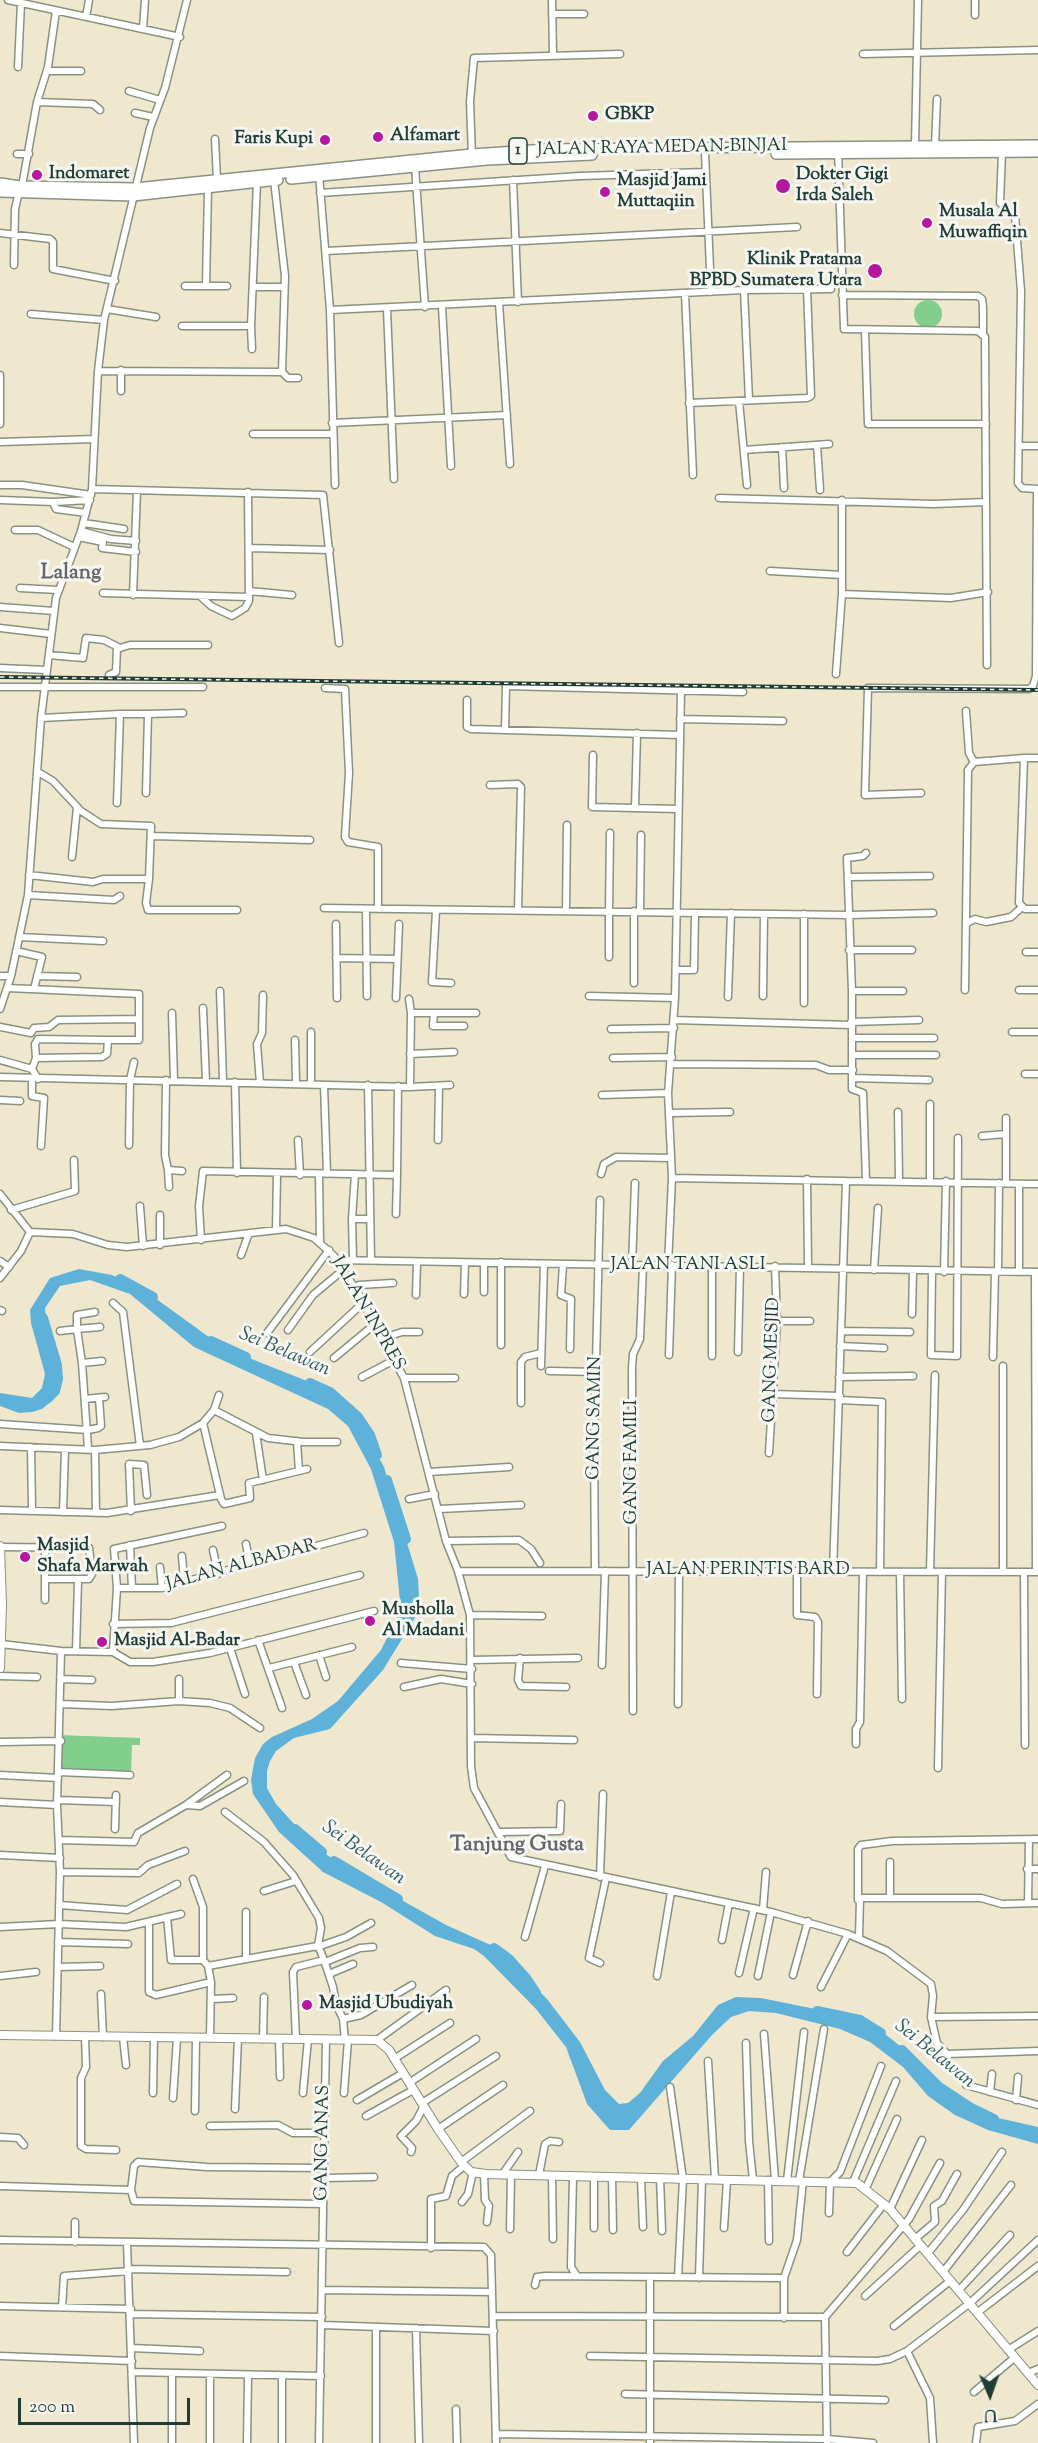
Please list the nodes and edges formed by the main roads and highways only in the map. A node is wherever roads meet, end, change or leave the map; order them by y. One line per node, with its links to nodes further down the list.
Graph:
1 (1038, 145): 2 (highway, JALAN RAYA MEDAN-BINJAI / 1)
2 (838, 151): 3 (highway, JALAN RAYA MEDAN-BINJAI / 1); 4 (highway, JALAN RAYA MEDAN-BINJAI / 1); 4 (highway, JALAN RAYA MEDAN-BINJAI / 1)
3 (1038, 152)
4 (472, 158): 5 (highway, JALAN RAYA MEDAN-BINJAI / 1); 5 (highway, JALAN RAYA MEDAN-BINJAI / 1)
5 (319, 173): 9 (highway, JALAN RAYA MEDAN-BINJAI / 1); 9 (highway, JALAN RAYA MEDAN-BINJAI / 1)
6 (0, 183): 7 (highway, JALAN RAYA MEDAN-BINJAI / 1)
7 (20, 188): 8 (highway, JALAN RAYA MEDAN-BINJAI / 1); 9 (highway, JALAN RAYA MEDAN-BINJAI / 1)
8 (0, 192)
9 (134, 192)
10 (0, 1546): 11 (main road)
11 (1, 1556): 12 (main road)
12 (1, 1604): 13 (main road)
13 (0, 1632): 14 (main road)
14 (1, 1644): 15 (main road)
15 (0, 1668)
16 (0, 2035): 17 (main road)
17 (1038, 2385)

